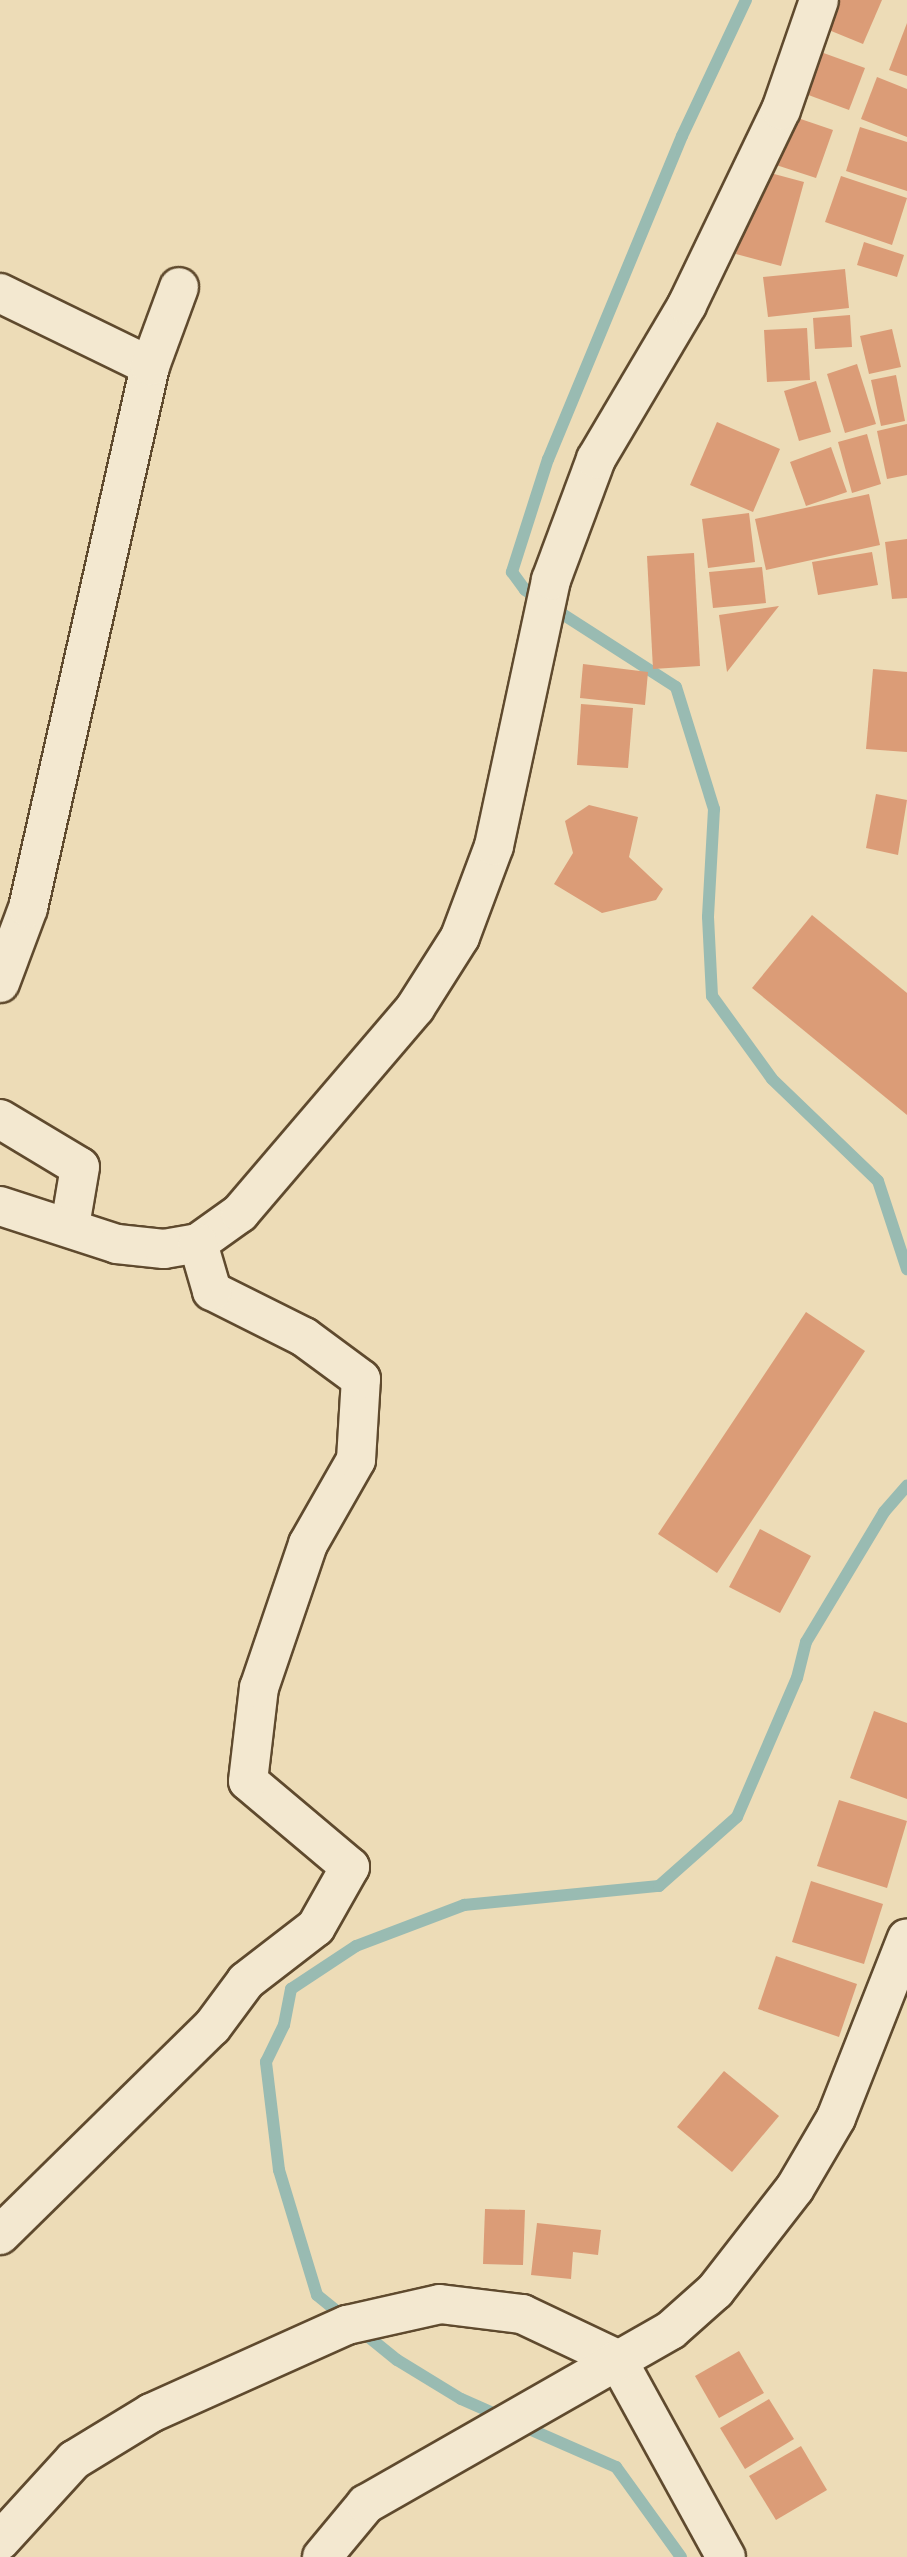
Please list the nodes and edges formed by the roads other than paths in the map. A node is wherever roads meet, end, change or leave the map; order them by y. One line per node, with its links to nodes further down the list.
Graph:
1 (819, 0): 9 (street)
2 (178, 288): 4 (street)
3 (0, 292): 4 (street)
4 (150, 366): 5 (street)
5 (0, 983)
6 (0, 1118): 8 (street)
7 (0, 1206): 8 (street)
8 (70, 1226): 9 (street)
9 (198, 1244): 11 (street)
10 (907, 1938): 12 (street)
11 (0, 2236)
12 (616, 2359): 13 (street); 14 (street); 15 (street)
13 (0, 2541)
14 (322, 2557)
15 (726, 2557)

